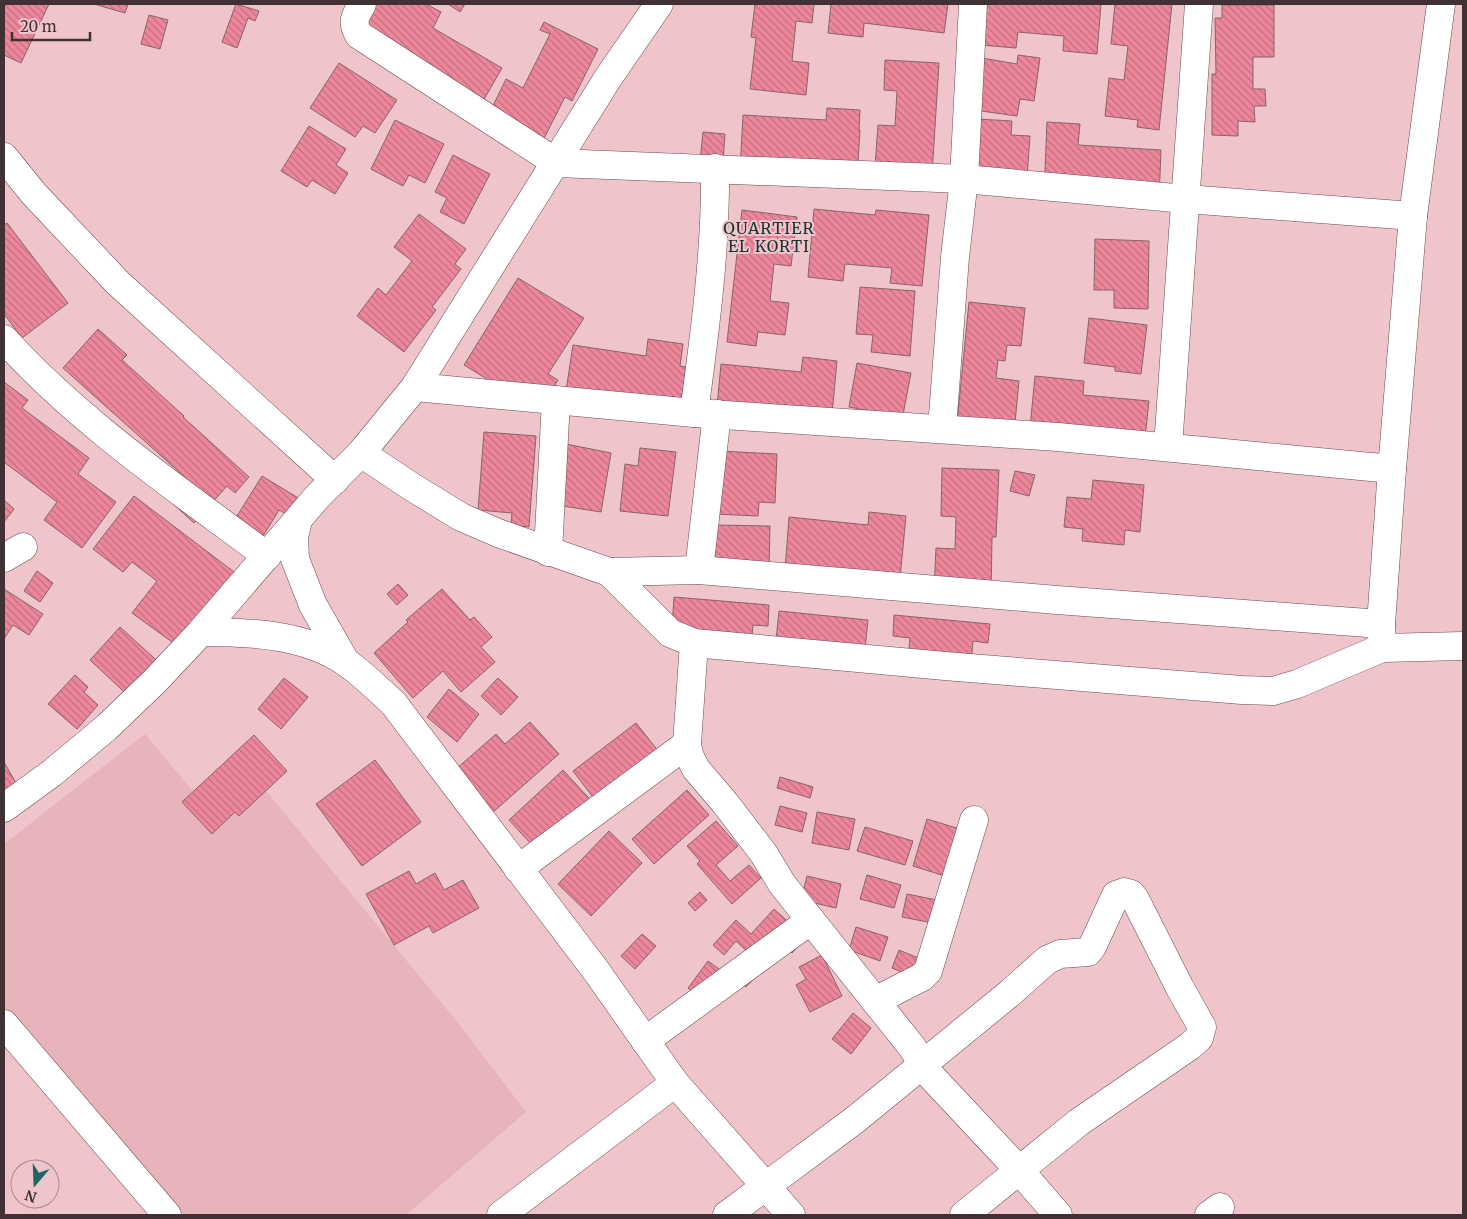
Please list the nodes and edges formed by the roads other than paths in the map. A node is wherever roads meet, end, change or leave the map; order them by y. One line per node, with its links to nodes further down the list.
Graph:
1 (362, 4): 7 (street)
2 (659, 4): 7 (street)
3 (973, 4): 9 (street)
4 (1199, 4): 10 (street)
5 (1441, 4): 11 (street)
6 (4, 157): 20 (street)
7 (556, 163): 8 (street); 13 (street)
8 (715, 168): 9 (street); 15 (street)
9 (964, 180): 10 (street); 16 (street)
10 (1186, 199): 11 (street); 17 (street)
11 (1413, 216): 19 (street)
12 (4, 339): 23 (street)
13 (415, 387): 14 (street); 18 (street)
14 (556, 400): 15 (street); 22 (street)
15 (706, 413): 16 (street); 24 (street)
16 (942, 429): 17 (street)
17 (1168, 447): 19 (street)
18 (361, 453): 20 (street); 22 (street)
19 (1392, 469): 27 (street)
20 (335, 480): 21 (street)
21 (298, 520): 23 (street); 30 (street)
22 (548, 552): 25 (street)
23 (267, 556): 26 (street)
24 (699, 570): 25 (street); 27 (street)
25 (609, 572): 28 (street)
26 (202, 632): 30 (street); 32 (street)
27 (1381, 636): 28 (street); 29 (street)
28 (694, 643): 31 (street)
29 (1463, 646)
30 (345, 662): 34 (street)
31 (687, 744): 34 (street); 35 (street)
32 (4, 808)
33 (974, 820): 36 (street)
34 (518, 869): 38 (street)
35 (811, 920): 36 (street); 38 (street)
36 (875, 1001): 39 (street)
37 (4, 1024): 43 (street)
38 (645, 1041): 40 (street)
39 (923, 1064): 41 (street); 41 (street); 42 (street)
40 (674, 1083): 42 (street); 44 (street)
41 (1019, 1170): 47 (street); 48 (street)
42 (766, 1187): 45 (street); 46 (street)
43 (167, 1215)
44 (501, 1215)
45 (727, 1215)
46 (790, 1215)
47 (964, 1215)
48 (1058, 1215)

